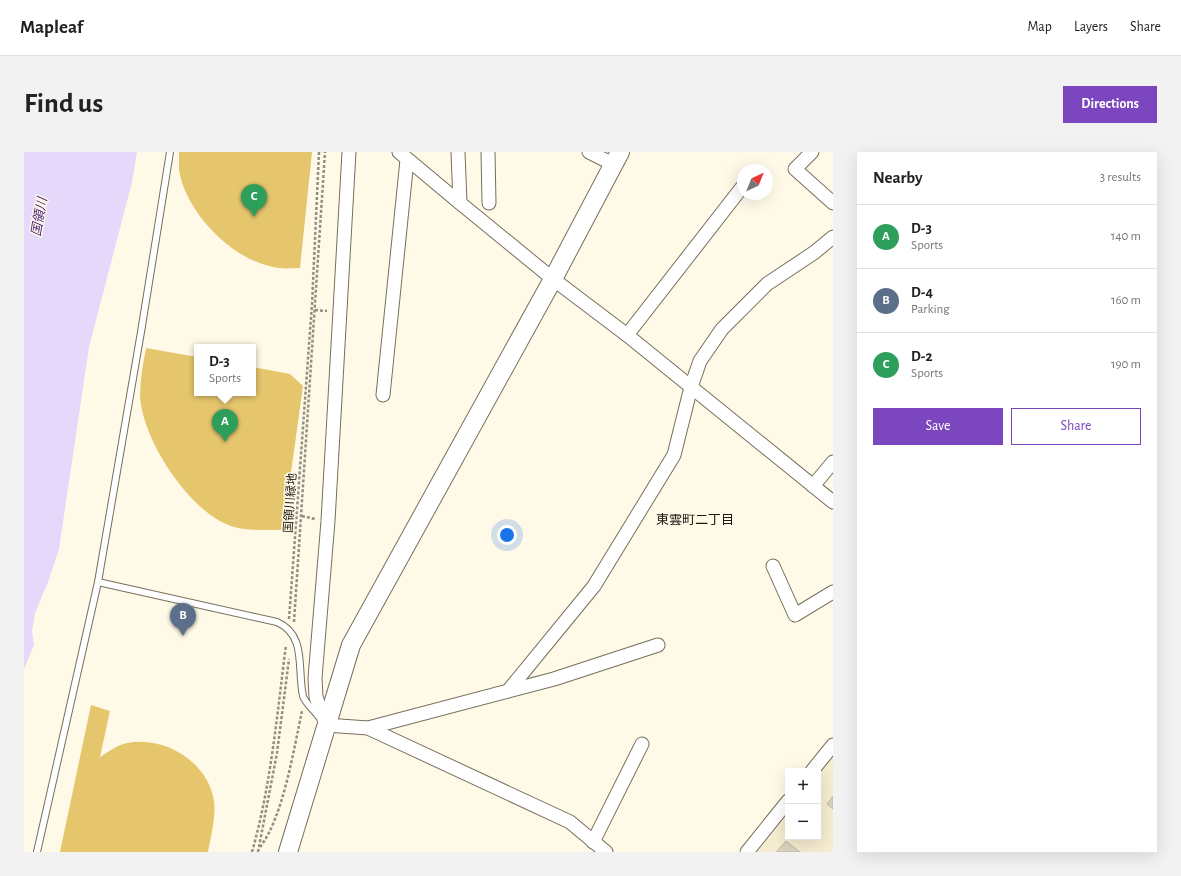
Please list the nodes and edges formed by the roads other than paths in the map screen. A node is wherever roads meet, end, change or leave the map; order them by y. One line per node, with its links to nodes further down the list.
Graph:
1 (170, 152): 22 (lane)
2 (349, 152): 26 (street)
3 (458, 152): 10 (street)
4 (488, 152): 11 (street)
5 (589, 152): 8 (street)
6 (812, 152): 12 (street)
7 (403, 156): 10 (street); 17 (street)
8 (616, 158): 14 (street)
9 (737, 194): 15 (street)
10 (460, 203): 14 (street)
11 (489, 203)
12 (833, 203)
13 (833, 237): 16 (street)
14 (554, 279): 15 (street); 26 (street)
15 (627, 335): 16 (street)
16 (691, 387): 19 (street); 25 (street)
17 (383, 395)
18 (833, 462): 19 (street)
19 (813, 486): 20 (street)
20 (833, 502)
21 (773, 566): 23 (street)
22 (98, 582): 26 (lane); 33 (lane)
23 (833, 592)
24 (658, 646): 25 (street)
25 (508, 691): 27 (street)
26 (326, 725): 27 (street); 34 (street)
27 (368, 728): 32 (street)
28 (642, 744): 32 (street)
29 (833, 745): 30 (street)
30 (814, 768)
31 (786, 804): 36 (street)
32 (592, 842): 35 (street)
33 (37, 852)
34 (288, 852)
35 (606, 852)
36 (747, 852)

